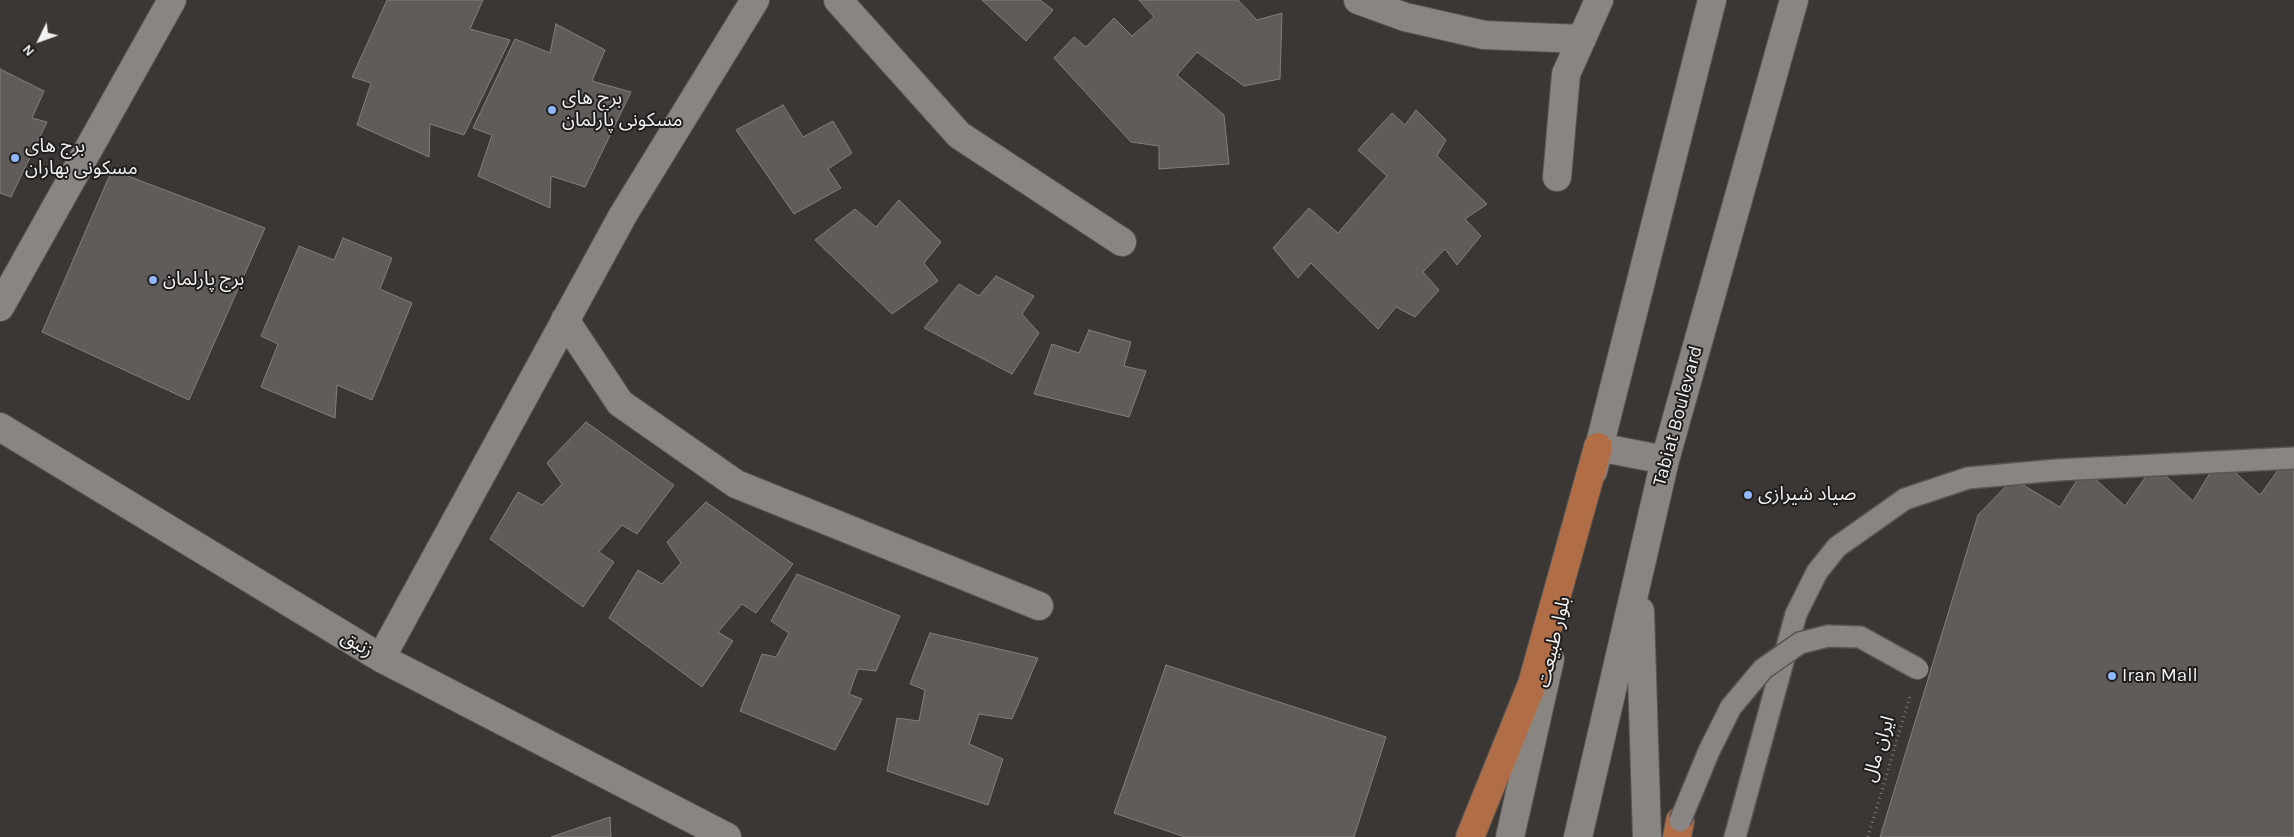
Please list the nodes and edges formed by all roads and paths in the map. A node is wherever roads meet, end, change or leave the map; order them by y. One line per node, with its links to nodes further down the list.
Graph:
1 (172, 0): 11 (street)
2 (755, 0): 12 (street)
3 (838, 0): 10 (street)
4 (1358, 0): 8 (street)
5 (1599, 0): 8 (street)
6 (1712, 0): 14 (street)
7 (1794, 0): 16 (street, Tabiat Boulevard)
8 (1582, 39): 9 (street)
9 (1558, 177)
10 (1122, 242)
11 (0, 307)
12 (565, 320): 18 (street); 19 (street)
13 (0, 427): 19 (street, زنبق)
14 (1598, 447): 16 (street); 24 (highway); 25 (street, بلوار طبیعت)
15 (2294, 458): 29 (lane)
16 (1665, 460): 17 (street, Tabiat Boulevard)
17 (1639, 572): 21 (street); 26 (street, Tabiat Boulevard)
18 (1039, 606)
19 (381, 658): 23 (street, زنبق)
20 (1918, 669): 22 (lane, bridge); 30 (path, ایران مال)
21 (1646, 790): 27 (street); 28 (street)
22 (1679, 829)
23 (727, 837)
24 (1470, 837)
25 (1510, 837)
26 (1578, 837)
27 (1632, 837)
28 (1648, 837)
29 (1736, 837)
30 (1868, 837)

